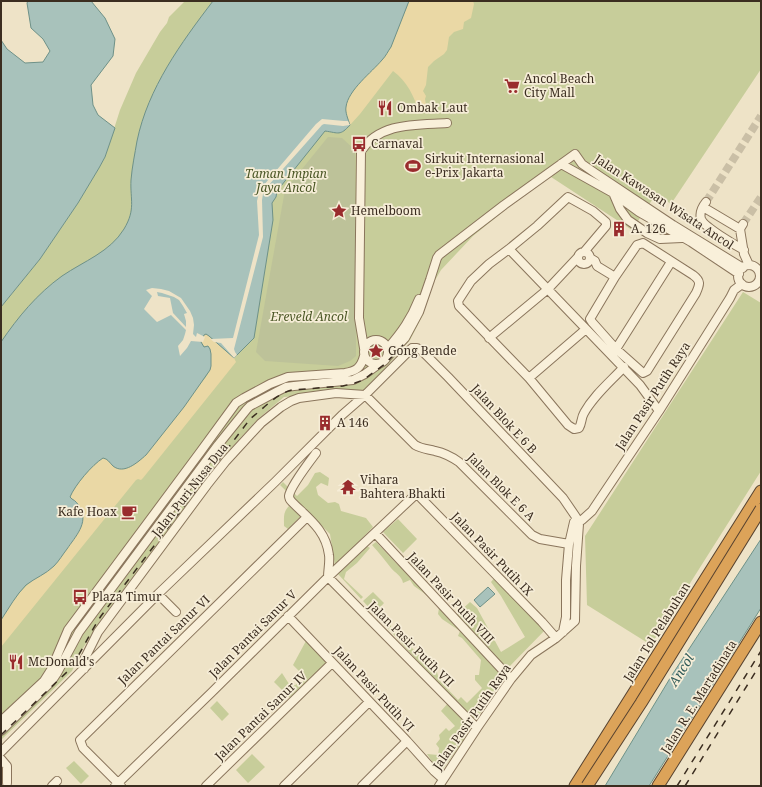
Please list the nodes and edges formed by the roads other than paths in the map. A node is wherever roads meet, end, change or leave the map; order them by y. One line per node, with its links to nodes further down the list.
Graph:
1 (447, 124): 18 (street)
2 (560, 164): 3 (street, Jalan Kawasan Wisata Ancol); 3 (street, Jalan Kawasan Wisata Ancol); 10 (street)
3 (592, 176): 4 (street, Jalan Kawasan Wisata Ancol); 11 (street, Jalan Kawasan Wisata Ancol)
4 (613, 193): 5 (street, Jalan Kawasan Wisata Ancol); 5 (street)
5 (683, 238): 11 (street, Jalan Kawasan Wisata Ancol)
6 (509, 249): 8 (street); 15 (street); 17 (street)
7 (744, 250): 7 (street); 11 (street)
8 (581, 254): 12 (street); 15 (street)
9 (672, 262): 12 (street); 20 (street); 20 (street)
10 (435, 266): 19 (street); 22 (street)
11 (744, 269): 13 (street); 14 (street)
12 (615, 277): 20 (street)
13 (759, 282): 14 (street)
14 (742, 284): 27 (street, Jalan Pasir Putih Raya)
15 (548, 289): 16 (street); 17 (street)
16 (586, 329): 24 (street); 25 (street)
17 (489, 338): 25 (street)
18 (366, 345): 19 (street); 21 (street)
19 (388, 348): 22 (street)
20 (616, 349)
21 (364, 356): 23 (street); 28 (street)
22 (387, 357): 23 (street)
23 (379, 364): 30 (street)
24 (624, 368): 25 (street); 27 (street)
25 (528, 378)
26 (365, 395): 36 (street, Jalan Blok E 6 B); 38 (street, Jalan Blok E 6 A); 42 (street); 51 (street, Jalan Puri Nusa Dua)
27 (659, 411): 36 (street, Jalan Pasir Putih Raya)
28 (202, 451): 30 (street); 48 (street)
29 (316, 453): 35 (street)
30 (210, 457): 49 (street)
31 (761, 493): 66 (highway)
32 (408, 501): 37 (street, Jalan Pantai Sanur V); 47 (street, Jalan Pasir Putih IX)
33 (761, 509): 68 (highway, Jalan Tol Pelabuhan, bridge)
34 (761, 512): 67 (highway)
35 (307, 517): 39 (street); 63 (street, Jalan Pantai Sanur VI)
36 (578, 521): 38 (street); 40 (street, Jalan Pasir Putih Raya)
37 (375, 533): 39 (street, Jalan Pantai Sanur V); 52 (street, Jalan Pasir Putih VIII)
38 (570, 544): 41 (street)
39 (328, 577): 44 (street, Jalan Pantai Sanur V); 55 (street, Jalan Pasir Putih VII)
40 (576, 579): 41 (street); 46 (street, Jalan Pasir Putih Raya)
41 (566, 580): 46 (street)
42 (158, 594): 43 (street); 51 (street)
43 (176, 612)
44 (288, 616): 50 (street, Jalan Pasir Putih VI); 63 (street, Jalan Pantai Sanur V)
45 (761, 622): 69 (highway, Jalan R. E. Martadinata)
46 (563, 632): 47 (street, Jalan Pasir Putih Raya)
47 (556, 638): 52 (street, Jalan Pasir Putih Raya)
48 (60, 650): 49 (street); 54 (street)
49 (67, 654): 56 (street)
50 (332, 663): 53 (street, Jalan Pasir Putih VI); 62 (street, Jalan Pantai Sanur IV)
51 (84, 669): 58 (street)
52 (511, 679): 55 (street, Jalan Pasir Putih Raya)
53 (369, 702): 57 (street, Jalan Pasir Putih VI); 64 (street)
54 (1, 721)
55 (476, 728): 61 (street, Jalan Pasir Putih Raya)
56 (1, 731)
57 (407, 742): 61 (street, Jalan Pasir Putih VI); 65 (street)
58 (1, 752)
59 (1, 759): 60 (street)
60 (6, 782)
61 (441, 783)
62 (212, 784)
63 (118, 785)
64 (284, 786)
65 (362, 786)
66 (576, 786)
67 (583, 786)
68 (587, 786)
69 (658, 786)

